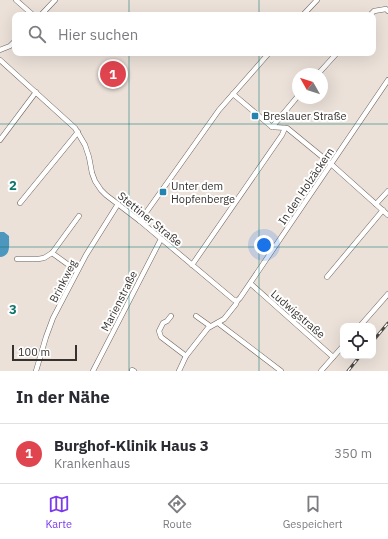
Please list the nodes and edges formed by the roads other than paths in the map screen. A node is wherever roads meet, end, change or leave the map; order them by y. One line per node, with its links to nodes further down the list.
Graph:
1 (16, 0): 5 (street)
2 (56, 0): 6 (street)
3 (317, 0): 7 (street)
4 (388, 11): 8 (street)
5 (29, 12)
6 (44, 12)
7 (307, 12)
8 (373, 12)
9 (12, 44): 10 (street)
10 (0, 50)
11 (267, 56): 17 (street)
12 (333, 56): 14 (street)
13 (0, 60): 16 (street, Stettiner Straße)
14 (323, 68)
15 (388, 80): 23 (street, In den Holzäckern)
16 (36, 92): 21 (street, Stettiner Straße); 22 (street)
17 (233, 94): 19 (street); 31 (street)
18 (292, 103): 19 (street)
19 (272, 127): 20 (street)
20 (285, 128): 23 (street); 35 (street)
21 (78, 132): 25 (street); 26 (street, Stettiner Straße)
22 (0, 140)
23 (331, 164): 27 (street); 38 (street, In den Holzäckern)
24 (388, 191): 27 (street)
25 (20, 203)
26 (118, 204): 31 (street, Stettiner Straße); 36 (street, Brinkweg)
27 (376, 204): 28 (street)
28 (382, 210): 29 (street); 37 (street)
29 (388, 215)
30 (79, 216): 33 (street)
31 (140, 221): 32 (street, Stettiner Straße)
32 (161, 239): 35 (street, Stettiner Straße); 50 (street, Marienstraße)
33 (52, 253): 34 (street); 36 (street)
34 (17, 259)
35 (192, 265): 40 (street, Stettiner Straße)
36 (77, 271): 49 (street, Brinkweg)
37 (326, 277)
38 (250, 284): 40 (street, In den Holzäckern); 48 (street, Ludwigstraße)
39 (388, 294): 44 (street)
40 (237, 301): 43 (street, In den Holzäckern)
41 (171, 316): 47 (street)
42 (196, 316): 45 (street)
43 (218, 323): 45 (street); 52 (street)
44 (363, 323)
45 (210, 326): 47 (street)
46 (340, 350): 48 (street)
47 (186, 356): 51 (street)
48 (334, 357): 53 (street)
49 (36, 371)
50 (93, 371)
51 (179, 371)
52 (281, 371)
53 (321, 371)

